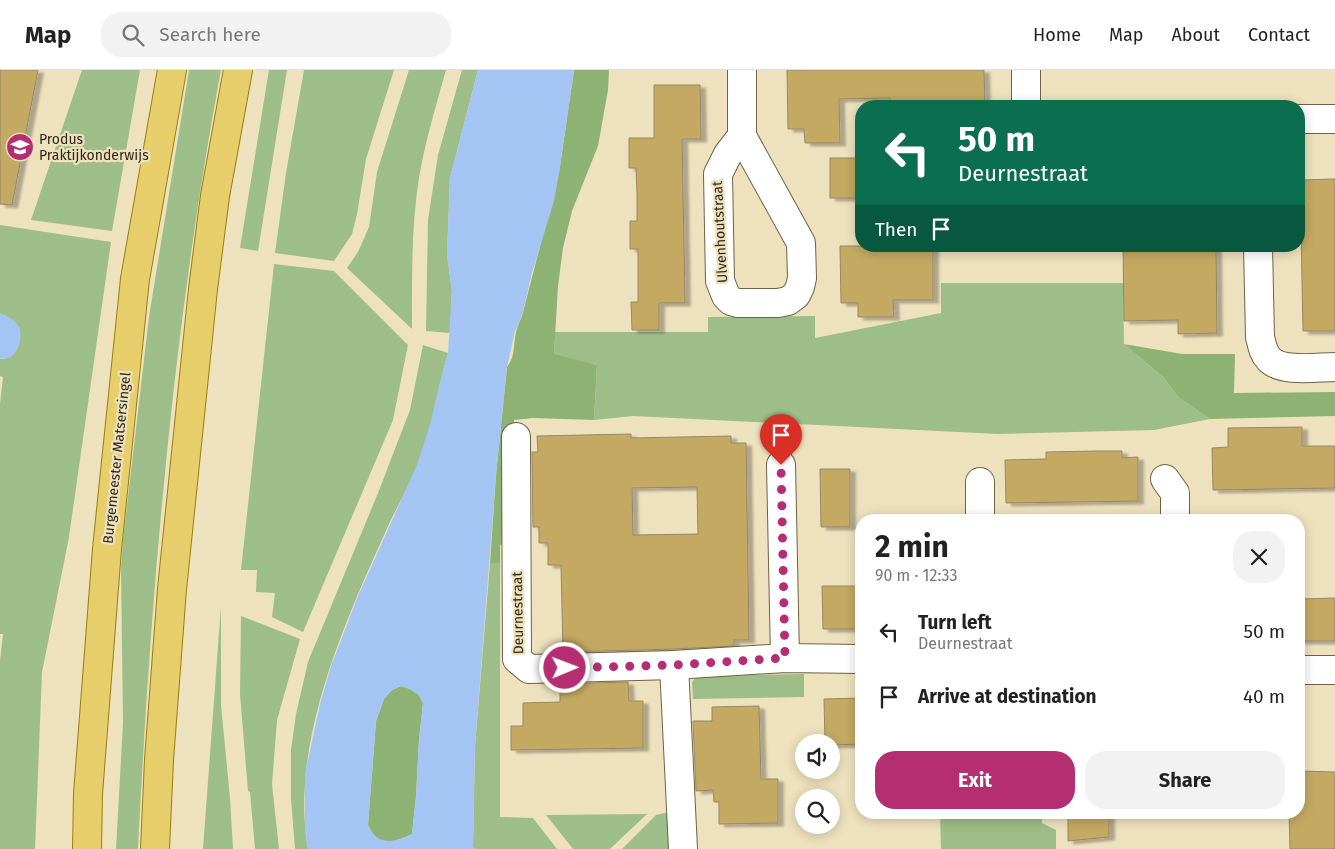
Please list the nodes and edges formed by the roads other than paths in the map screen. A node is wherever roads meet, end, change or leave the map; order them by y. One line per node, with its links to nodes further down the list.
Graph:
1 (172, 70): 22 (main road, Burgemeester Matsersingel)
2 (238, 70): 23 (main road)
3 (742, 70): 8 (street, Ulvenhoutstraat)
4 (1026, 70): 5 (street)
5 (1026, 100)
6 (1335, 119): 7 (street)
7 (1305, 120)
8 (742, 136): 8 (street, Ulvenhoutstraat)
9 (1258, 252): 10 (street)
10 (1335, 367)
11 (516, 437): 19 (street, Deurnestraat)
12 (781, 465): 17 (street)
13 (1165, 479): 16 (street)
14 (980, 482): 15 (street)
15 (980, 514)
16 (1175, 514)
17 (785, 658): 18 (street, Deurnestraat); 19 (street, Deurnestraat)
18 (855, 659)
19 (674, 665): 24 (street)
20 (1305, 670): 21 (street)
21 (1335, 670)
22 (86, 849)
23 (155, 849)
24 (683, 849)

